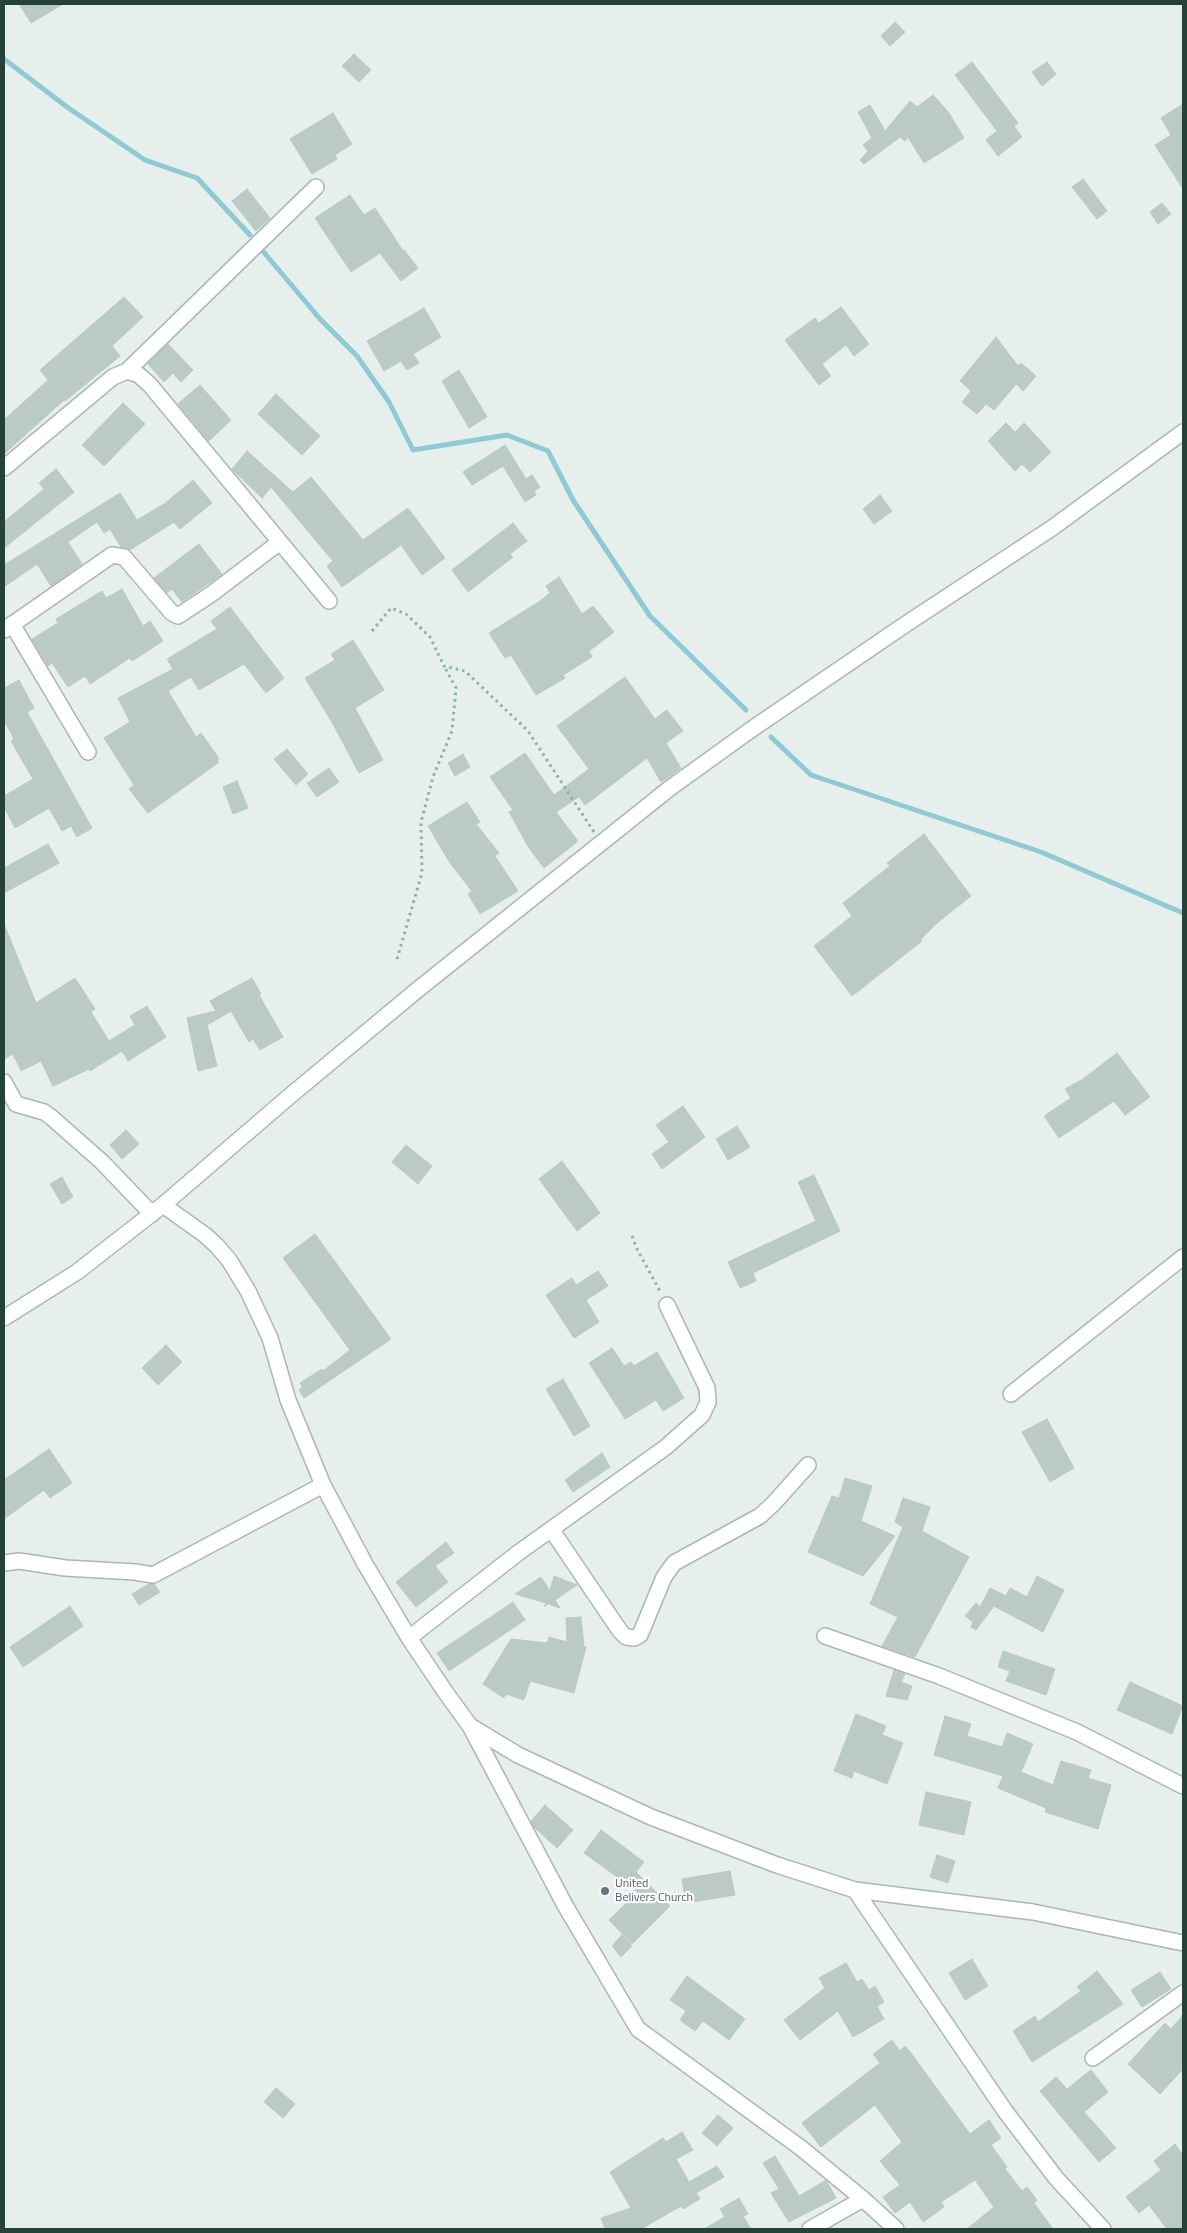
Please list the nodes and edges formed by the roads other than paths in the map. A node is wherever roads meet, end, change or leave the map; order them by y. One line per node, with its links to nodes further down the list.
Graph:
1 (316, 187): 2 (street)
2 (127, 371): 4 (street); 5 (street)
3 (1183, 432): 10 (street)
4 (4, 468)
5 (280, 542): 6 (street); 7 (street)
6 (329, 601)
7 (8, 627): 8 (street)
8 (88, 752)
9 (4, 1082): 10 (street)
10 (157, 1209): 13 (street); 16 (street)
11 (1183, 1257): 14 (street)
12 (667, 1305): 17 (street)
13 (4, 1318)
14 (1011, 1394)
15 (808, 1464): 17 (street)
16 (323, 1485): 18 (street); 20 (street)
17 (551, 1530): 20 (street)
18 (4, 1563)
19 (824, 1636): 22 (street)
20 (409, 1638): 21 (street)
21 (470, 1726): 23 (street); 27 (street)
22 (1183, 1786)
23 (855, 1890): 24 (street); 30 (street)
24 (1183, 1943)
25 (1183, 1993): 26 (street)
26 (1093, 2058)
27 (863, 2199): 28 (street); 29 (street)
28 (810, 2229)
29 (896, 2229)
30 (1103, 2229)

